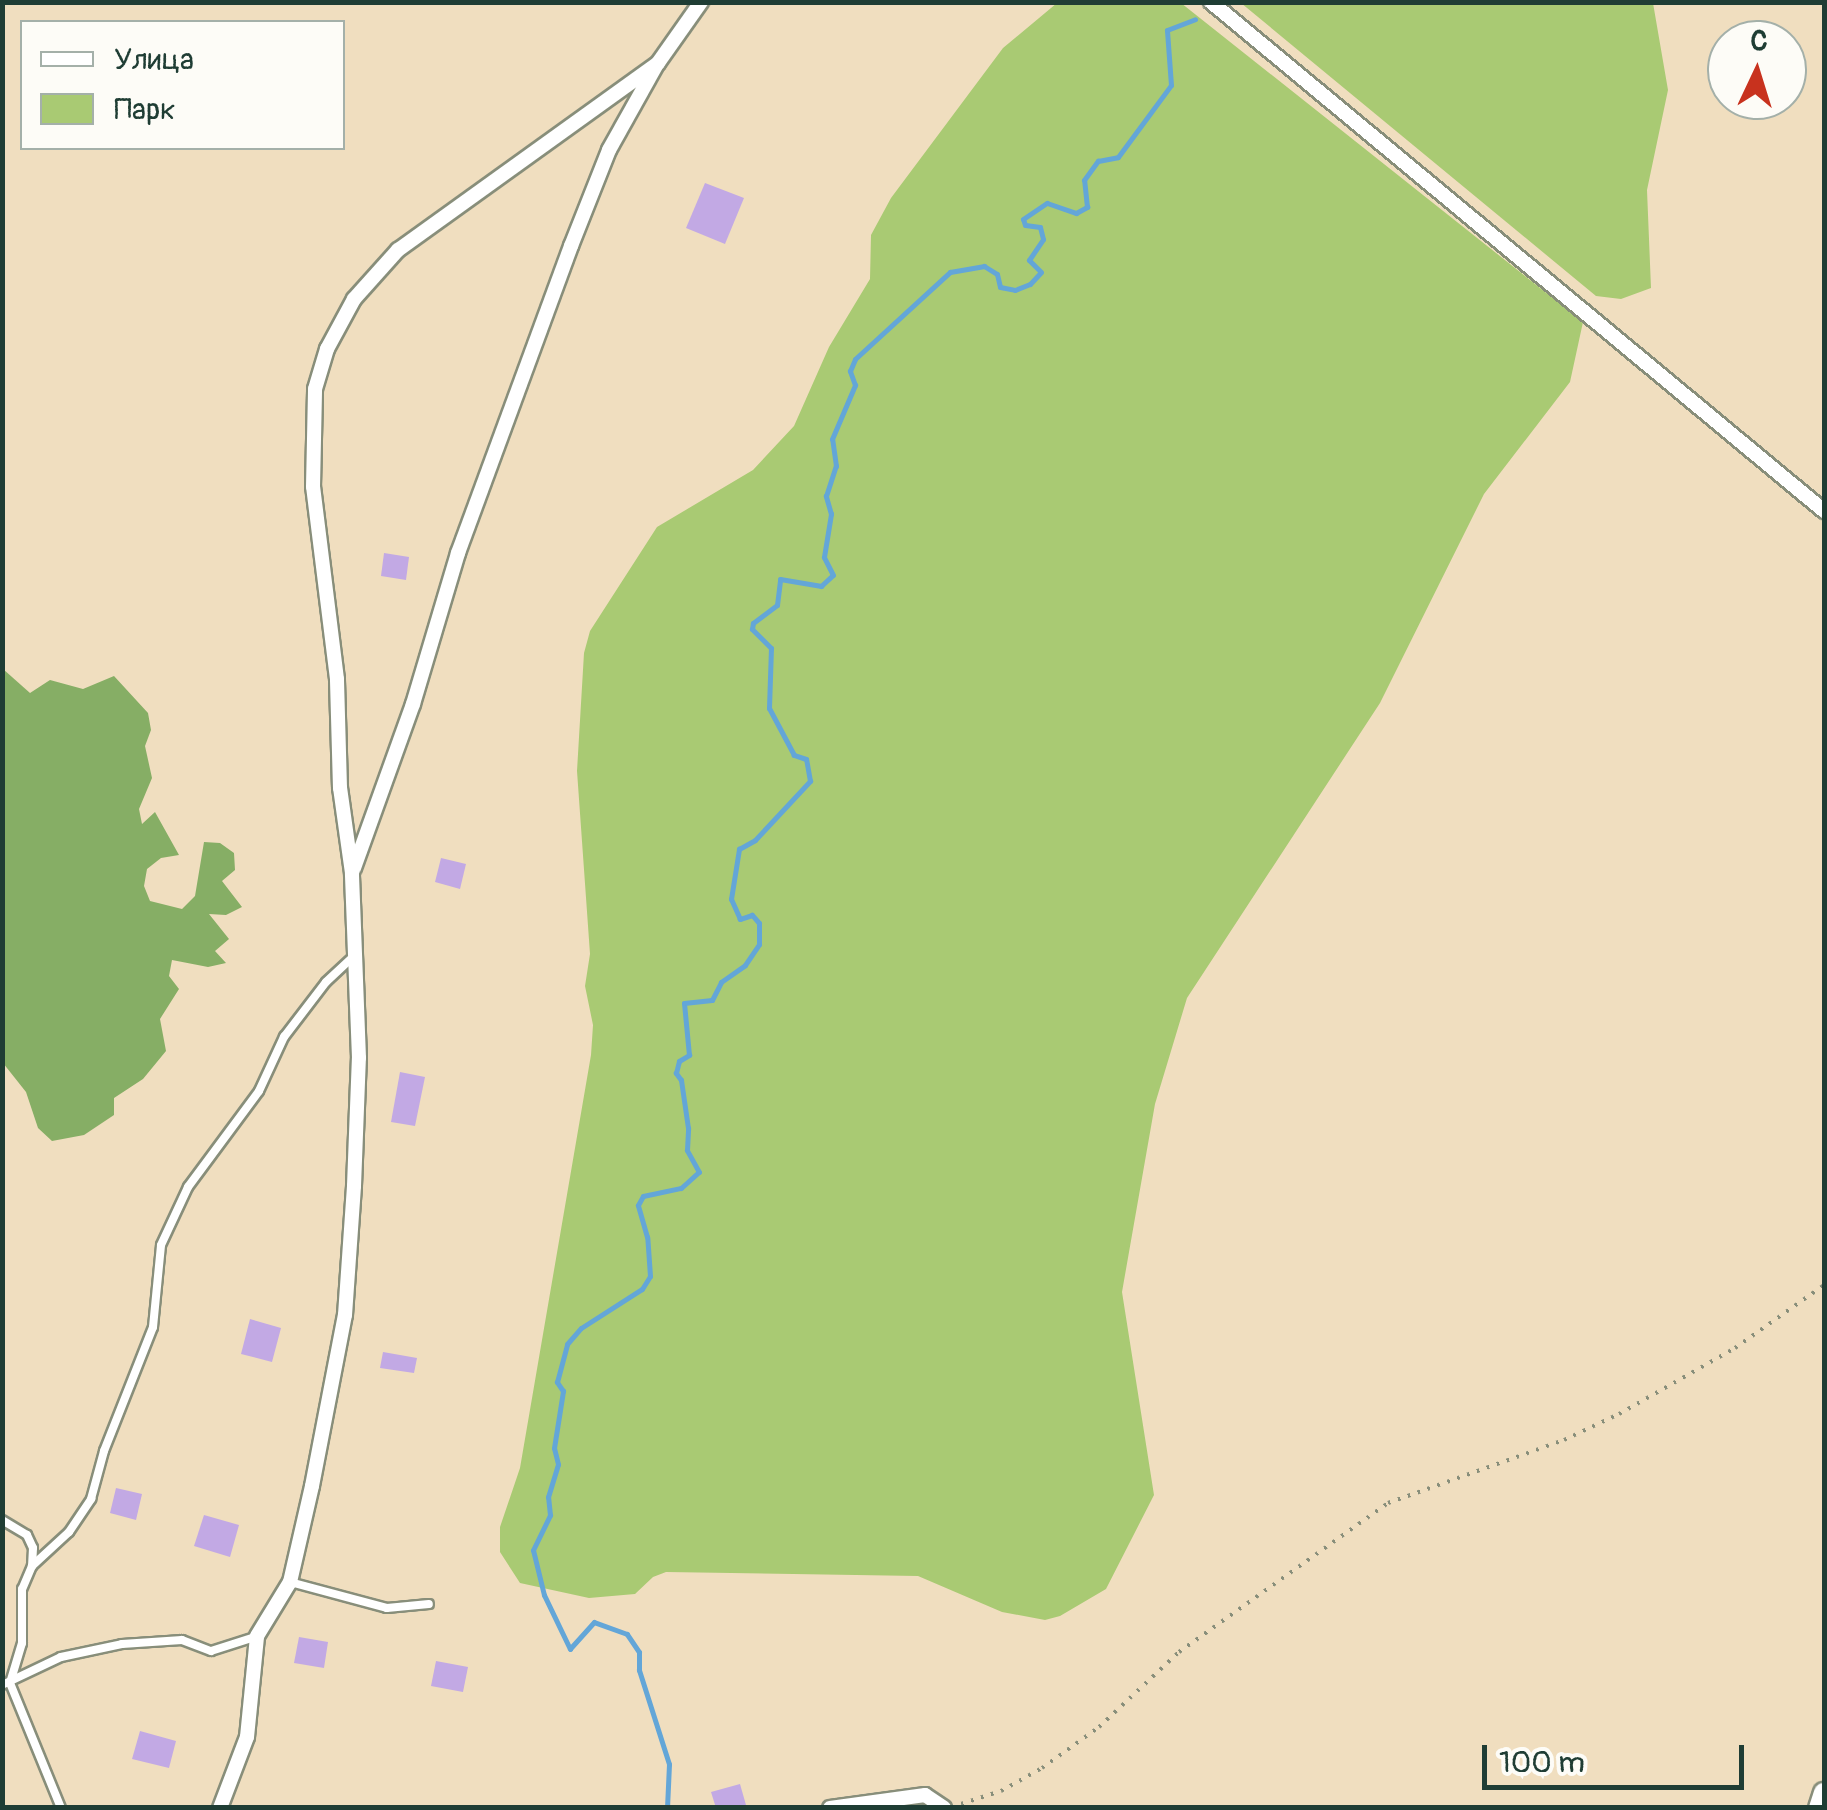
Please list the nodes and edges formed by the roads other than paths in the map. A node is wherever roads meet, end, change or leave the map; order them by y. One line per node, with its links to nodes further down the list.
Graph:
1 (701, 2): 3 (street)
2 (1211, 2): 4 (street)
3 (658, 64): 5 (street); 5 (street)
4 (1824, 511)
5 (352, 873): 6 (street)
6 (355, 956): 8 (lane); 9 (street)
7 (2, 1520): 8 (lane)
8 (32, 1566): 12 (lane)
9 (290, 1582): 10 (lane); 11 (street)
10 (429, 1604)
11 (257, 1636): 12 (lane); 15 (street)
12 (6, 1684): 14 (lane)
13 (1824, 1794): 18 (street)
14 (61, 1808)
15 (220, 1808)
16 (830, 1808): 17 (street)
17 (944, 1808)
18 (1818, 1808)

